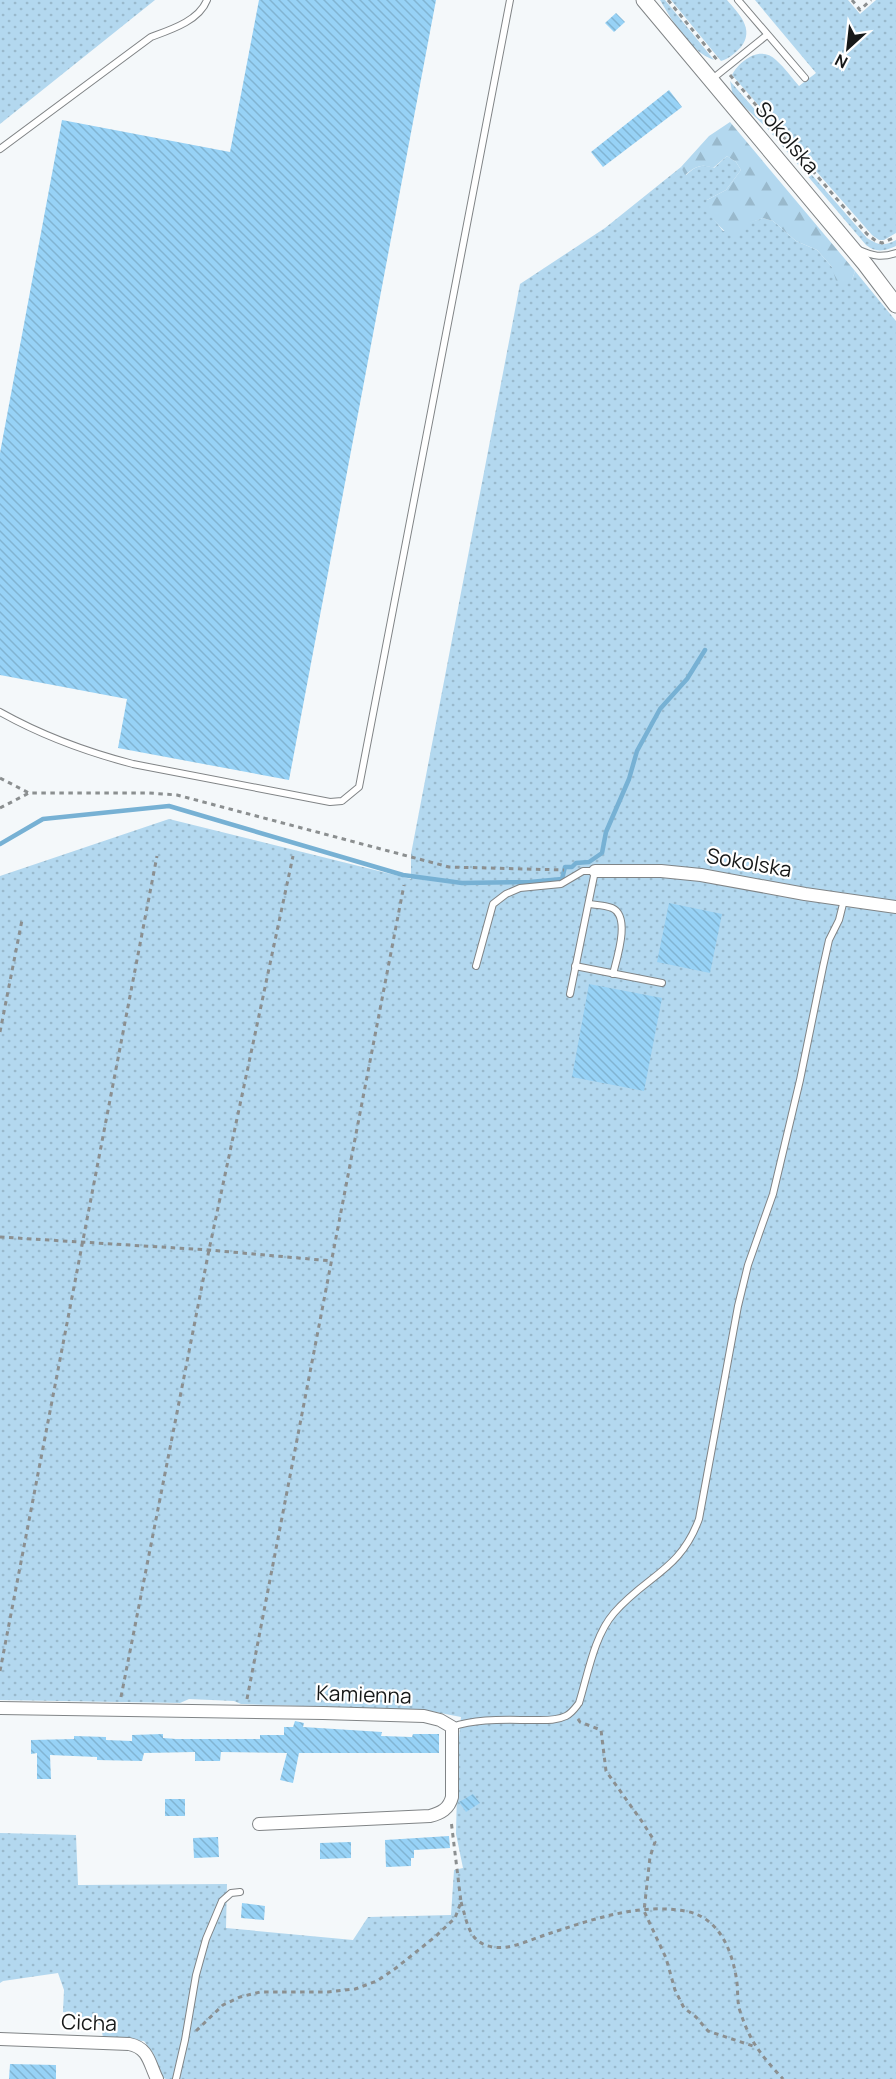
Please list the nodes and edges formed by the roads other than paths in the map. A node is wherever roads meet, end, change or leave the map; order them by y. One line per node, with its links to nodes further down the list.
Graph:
1 (207, 0): 8 (lane)
2 (510, 0): 12 (lane)
3 (644, 0): 7 (street, Sokolska)
4 (738, 0): 5 (lane)
5 (767, 35): 6 (lane); 7 (lane)
6 (806, 78)
7 (710, 80): 9 (street, Sokolska)
8 (0, 149)
9 (848, 245): 10 (lane); 11 (street, Sokolska)
10 (896, 253)
11 (896, 305)
12 (0, 712)
13 (595, 871): 14 (street, Sokolska); 15 (lane); 17 (lane)
14 (844, 899): 16 (street, Sokolska); 23 (lane)
15 (589, 904): 18 (lane); 19 (lane)
16 (896, 907)
17 (476, 966)
18 (576, 966): 19 (lane); 21 (lane)
19 (613, 974): 20 (lane)
20 (662, 983)
21 (570, 994)
22 (0, 1708): 23 (street, Kamienna)
23 (452, 1727): 24 (street)
24 (259, 1824)
25 (240, 1892): 28 (lane)
26 (0, 2039): 27 (street, Cicha)
27 (158, 2079)
28 (176, 2079)

